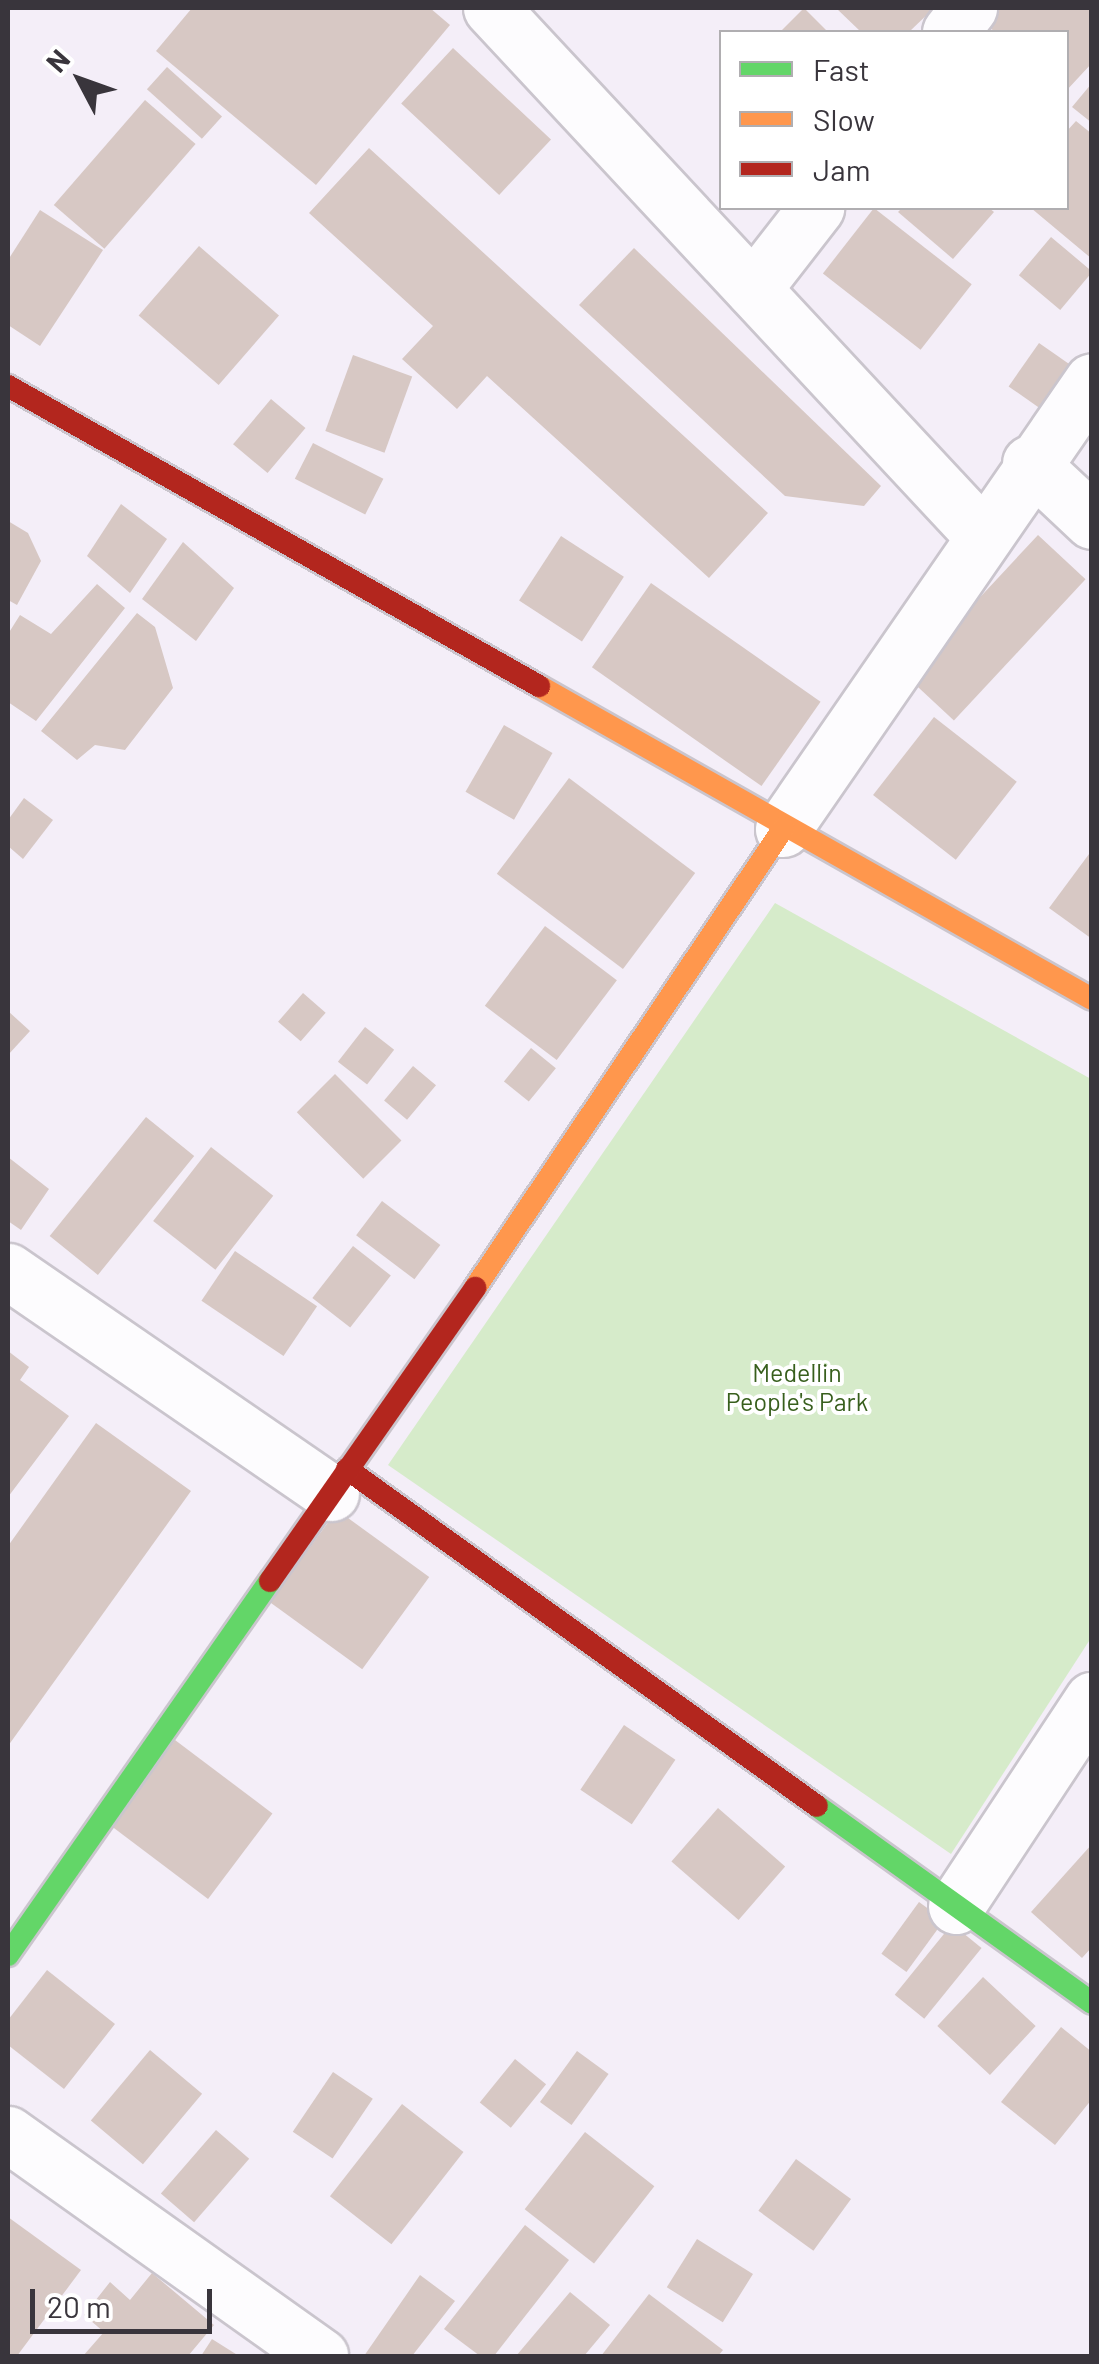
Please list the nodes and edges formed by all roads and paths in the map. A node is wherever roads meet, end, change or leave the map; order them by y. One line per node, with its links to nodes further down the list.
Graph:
1 (491, 8): 5 (street)
2 (968, 8): 3 (street)
3 (952, 30)
4 (814, 210): 5 (street)
5 (753, 289): 10 (street)
6 (1092, 381): 8 (street)
7 (8, 386): 11 (street)
8 (1030, 462): 9 (street); 10 (street)
9 (1092, 521)
10 (981, 534): 11 (street)
11 (783, 829): 12 (street); 14 (street)
12 (1092, 1000)
13 (8, 1272): 14 (street)
14 (339, 1481): 16 (street); 17 (street)
15 (1092, 1700): 16 (street)
16 (956, 1906): 18 (street)
17 (8, 1955)
18 (1092, 2003)
19 (8, 2134): 20 (street)
20 (320, 2356)

